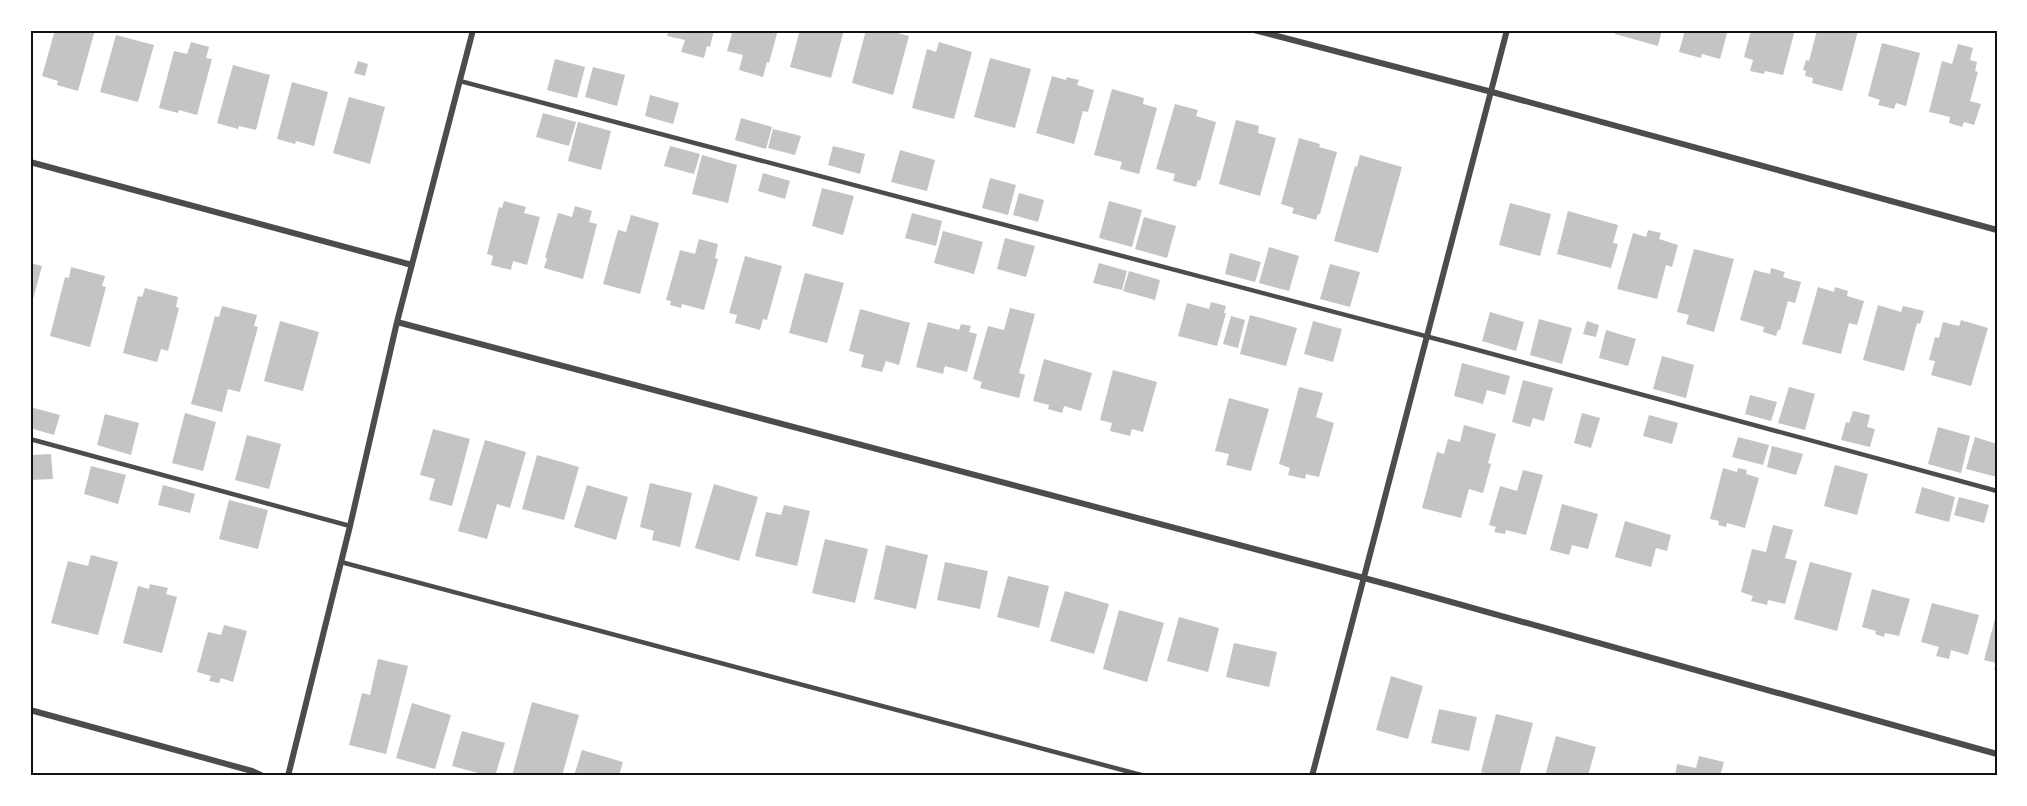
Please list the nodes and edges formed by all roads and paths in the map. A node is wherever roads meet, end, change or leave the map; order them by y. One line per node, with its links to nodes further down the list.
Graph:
1 (473, 30): 4 (street)
2 (1254, 30): 5 (street)
3 (1507, 30): 5 (street)
4 (460, 81): 8 (street); 10 (lane)
5 (1492, 92): 7 (street); 10 (street)
6 (30, 162): 8 (street)
7 (1997, 230)
8 (412, 265): 9 (street)
9 (397, 322): 13 (street); 15 (street)
10 (1428, 337): 12 (lane); 15 (street)
11 (30, 439): 13 (lane)
12 (1997, 491)
13 (350, 526): 14 (street)
14 (341, 562): 19 (street); 20 (lane)
15 (1362, 578): 17 (street); 21 (street)
16 (30, 710): 18 (street)
17 (1997, 754)
18 (263, 776)
19 (288, 776)
20 (1145, 776)
21 (1312, 776)

